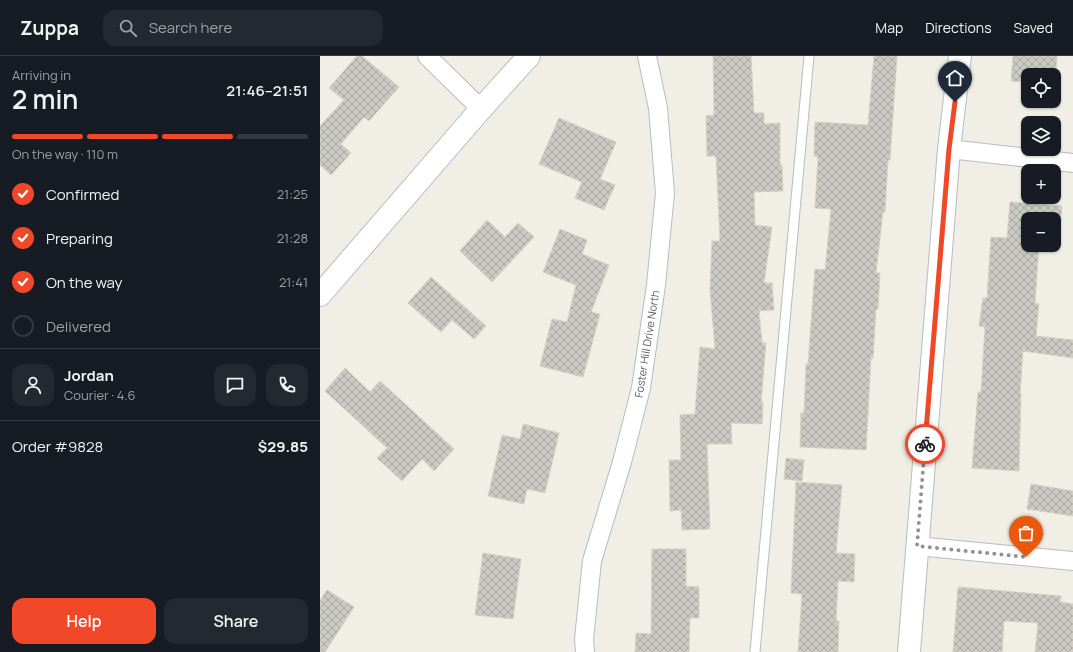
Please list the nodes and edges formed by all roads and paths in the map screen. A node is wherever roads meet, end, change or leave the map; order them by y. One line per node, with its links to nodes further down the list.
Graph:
1 (427, 56): 6 (street)
2 (529, 56): 6 (street)
3 (647, 56): 12 (street, Foster Hill Drive North)
4 (809, 56): 13 (lane)
5 (960, 56): 7 (street)
6 (481, 109): 9 (street)
7 (949, 149): 8 (street); 10 (street)
8 (1073, 164)
9 (320, 295)
10 (917, 546): 11 (street); 14 (street)
11 (1073, 561)
12 (584, 652)
13 (755, 652)
14 (909, 652)

